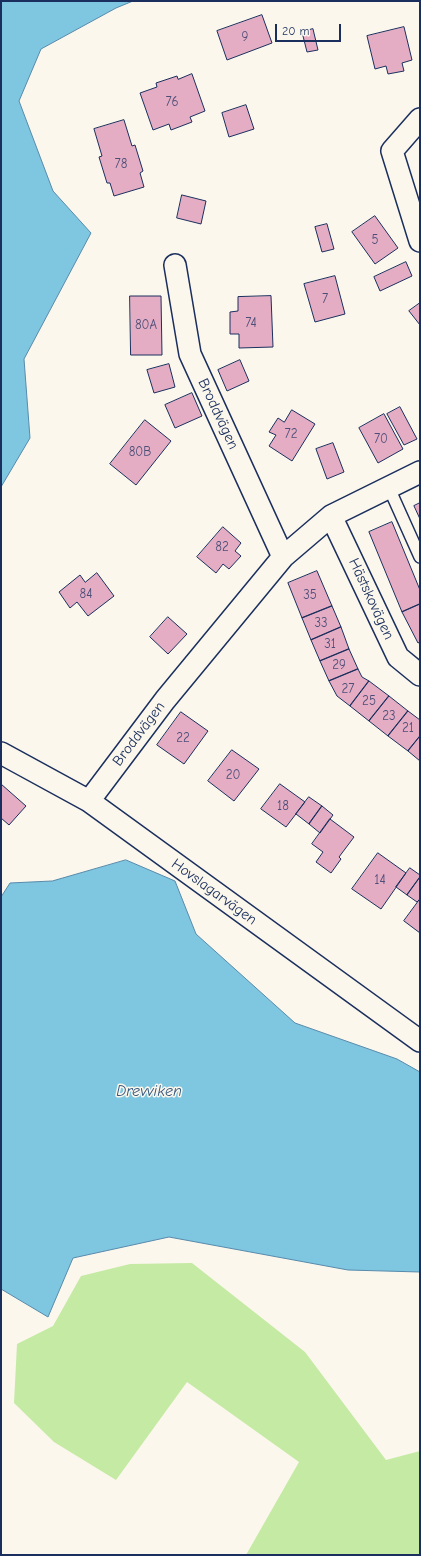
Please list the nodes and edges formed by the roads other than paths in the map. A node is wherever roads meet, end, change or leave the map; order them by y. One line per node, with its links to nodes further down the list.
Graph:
1 (420, 119): 2 (street)
2 (420, 241)
3 (175, 265): 7 (street, Broddvägen)
4 (420, 472): 5 (street, Broddvägen)
5 (389, 488): 6 (street, Broddvägen); 8 (lane)
6 (331, 516): 7 (street, Broddvägen); 9 (street, Hästskovägen)
7 (283, 557): 11 (street, Broddvägen)
8 (420, 557)
9 (420, 675)
10 (1, 753): 11 (street, Hovslagarvägen)
11 (89, 802): 12 (street, Hovslagarvägen)
12 (420, 1041)

